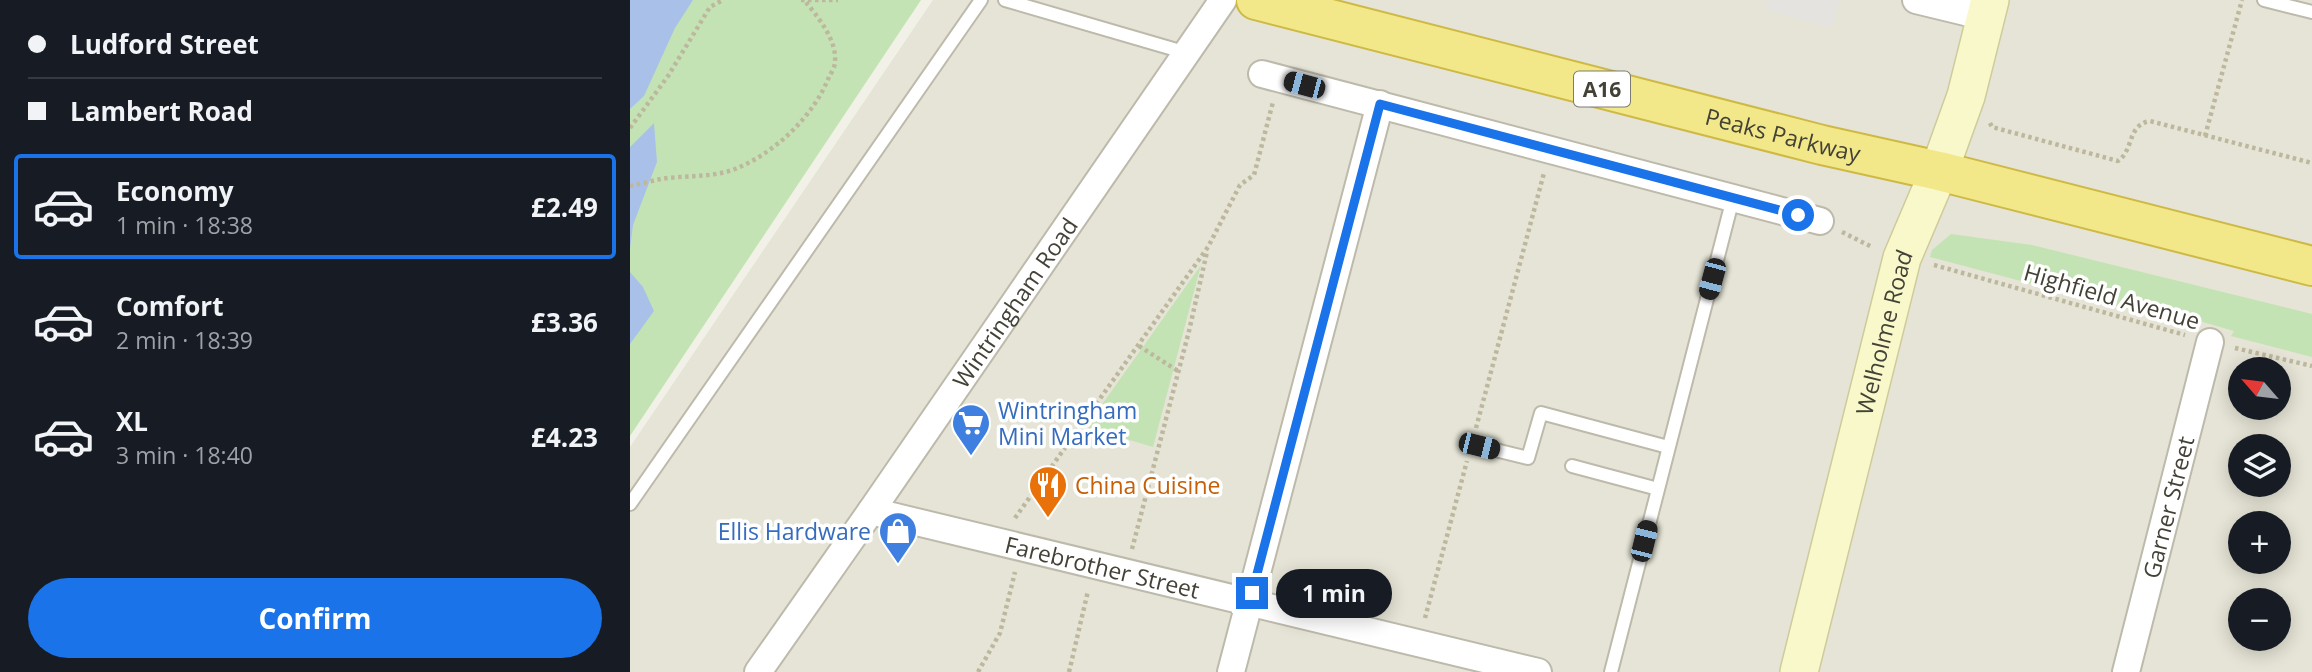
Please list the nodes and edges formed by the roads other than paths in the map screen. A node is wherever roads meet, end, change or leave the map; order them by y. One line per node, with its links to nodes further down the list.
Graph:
1 (981, 0): 21 (lane)
2 (1005, 0): 9 (lane)
3 (1223, 0): 9 (street, Wintringham Road)
4 (1916, 0): 7 (street)
5 (2264, 0): 8 (lane)
6 (1261, 1): 12 (highway, Peaks Parkway / A16)
7 (1988, 8): 12 (main road, Welholme Road)
8 (2312, 12)
9 (1188, 53): 22 (street, Wintringham Road)
10 (1270, 76): 11 (street)
11 (1380, 104): 13 (street); 23 (street)
12 (1939, 170): 15 (highway, Peaks Parkway / A16); 28 (main road, Welholme Road)
13 (1733, 198): 14 (street); 18 (lane)
14 (1820, 221)
15 (2312, 266)
16 (2210, 342): 29 (street, Garner Street)
17 (1479, 446): 18 (lane)
18 (1668, 447): 20 (lane)
19 (1572, 466): 20 (lane)
20 (1658, 489): 27 (lane)
21 (630, 504)
22 (871, 511): 23 (street, Farebrother Street); 24 (street, Wintringham Road)
23 (1249, 603): 25 (street); 26 (street, Farebrother Street)
24 (758, 672)
25 (1231, 672)
26 (1538, 672)
27 (1611, 672)
28 (1799, 672)
29 (2126, 672)

